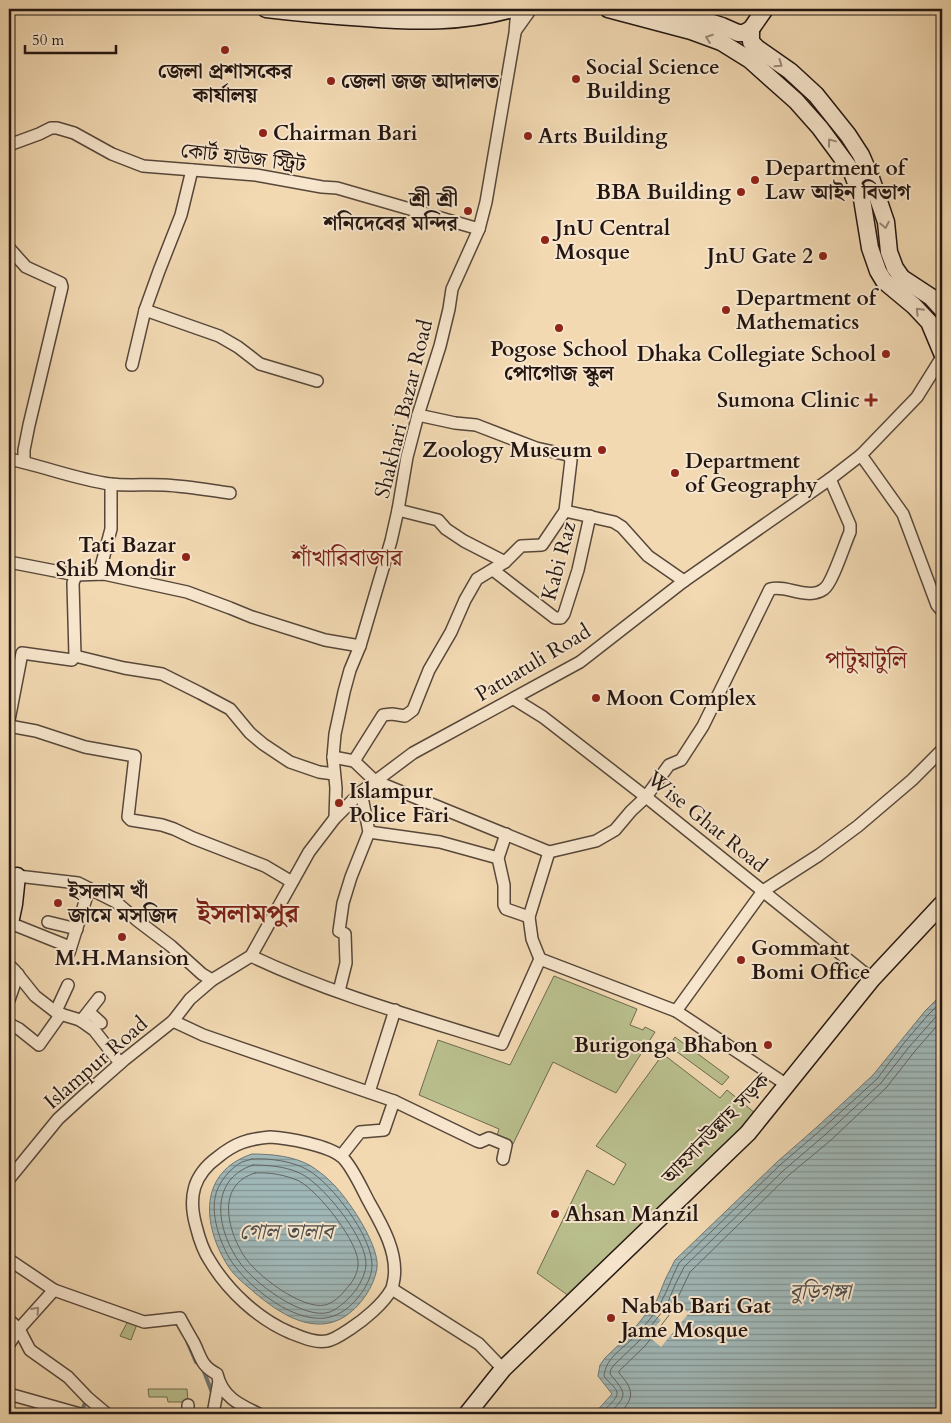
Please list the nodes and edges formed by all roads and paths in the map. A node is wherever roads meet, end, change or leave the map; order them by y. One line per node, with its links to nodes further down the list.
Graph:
1 (266, 9): 2 (main road)
2 (512, 9)
3 (517, 9): 9 (street, Shakhari Bazar Road)
4 (531, 9): 9 (street)
5 (608, 9): 10 (main road, one-way to 5)
6 (667, 9): 8 (main road)
7 (765, 9): 8 (main road)
8 (745, 31): 10 (main road); 15 (main road, one-way to 15)
9 (515, 33): 13 (street, Shakhari Bazar Road)
10 (731, 48): 17 (main road, one-way to 10)
11 (9, 145): 12 (street, কোর্ট হাউজ স্ট্রিট)
12 (192, 170): 13 (street, কোর্ট হাউজ স্ট্রিট); 16 (street)
13 (479, 229): 20 (street, Shakhari Bazar Road)
14 (9, 248): 23 (street)
15 (942, 309)
16 (145, 310): 18 (street); 19 (street)
17 (942, 355): 21 (street, Patuatuli Road)
18 (132, 365)
19 (317, 381)
20 (418, 415): 27 (street, Shakhari Bazar Road); 28 (street)
21 (861, 455): 24 (street, Patuatuli Road); 36 (street)
22 (9, 459): 23 (street)
23 (24, 462): 25 (street)
24 (830, 479): 35 (street, Patuatuli Road); 48 (street)
25 (111, 484): 26 (street); 33 (street)
26 (230, 493)
27 (398, 510): 31 (street); 37 (street, Shakhari Bazar Road)
28 (565, 511): 29 (street); 31 (street)
29 (590, 516): 32 (street, Kabi Raz); 35 (street)
30 (9, 562): 34 (street)
31 (505, 562): 32 (street)
32 (493, 570): 44 (street)
33 (100, 574): 34 (street); 37 (street)
34 (76, 575): 38 (street)
35 (684, 581): 39 (street, Patuatuli Road)
36 (942, 611)
37 (360, 646): 43 (street, Shakhari Bazar Road)
38 (75, 656): 40 (street); 45 (street)
39 (514, 699): 46 (street, Patuatuli Road); 48 (street, Wise Ghat Road)
40 (9, 720)
41 (9, 726): 55 (street)
42 (942, 750): 57 (street)
43 (333, 757): 44 (street); 45 (street, Shakhari Bazar Road)
44 (354, 761): 46 (street)
45 (334, 774): 49 (street, Shakhari Bazar Road)
46 (375, 781): 47 (street, Patuatuli Road); 51 (street)
47 (361, 792): 49 (street, Patuatuli Road); 50 (street)
48 (646, 797): 52 (street); 57 (street, Wise Ghat Road)
49 (335, 818): 55 (street, Patuatuli Road)
50 (369, 832): 53 (street); 70 (street)
51 (506, 834): 52 (street); 53 (street)
52 (549, 852): 59 (street)
53 (498, 858): 59 (street)
54 (13, 876): 56 (street); 60 (main road)
55 (292, 882): 63 (street, Patuatuli Road)
56 (89, 889): 62 (street); 68 (street)
57 (764, 891): 67 (street, Wise Ghat Road); 74 (street)
58 (942, 904): 67 (main road, আহসানউল্লাহ সড়ক)
59 (529, 917): 64 (street)
60 (9, 922): 62 (street)
61 (48, 922): 62 (street)
62 (77, 929)
63 (251, 956): 68 (street, Patuatuli Road); 70 (street)
64 (540, 959): 73 (street); 74 (street)
65 (9, 965): 66 (street)
66 (18, 974): 72 (street); 76 (street)
67 (872, 979): 82 (main road, আহসানউল্লাহ সড়ক)
68 (212, 980): 78 (street, Islampur Road)
69 (68, 985): 76 (street)
70 (339, 991): 73 (street)
71 (99, 998): 75 (street)
72 (9, 1000)
73 (395, 1010): 83 (street)
74 (676, 1011): 82 (street)
75 (89, 1012): 77 (street); 79 (street)
76 (58, 1013): 77 (street); 80 (street)
77 (82, 1021): 81 (street)
78 (173, 1021): 81 (street, Islampur Road); 83 (street)
79 (102, 1023)
80 (9, 1024)
81 (120, 1063): 87 (street, Islampur Road)
82 (787, 1086): 94 (main road, আহসানউল্লাহ সড়ক)
83 (369, 1092): 84 (street)
84 (394, 1102): 85 (street); 86 (street)
85 (341, 1156): 89 (street); 89 (street)
86 (503, 1159)
87 (9, 1179)
88 (9, 1262): 90 (street)
89 (392, 1289): 94 (street)
90 (54, 1290): 92 (street, one-way to 90); 95 (street)
91 (9, 1320): 92 (street)
92 (19, 1329): 93 (street); 97 (street)
93 (9, 1344)
94 (503, 1369): 102 (main road, আহসানউল্লাহ সড়ক)
95 (219, 1381): 100 (street); 101 (street)
96 (9, 1394): 98 (street)
97 (88, 1398): 98 (street); 99 (street)
98 (81, 1414)
99 (107, 1414)
100 (213, 1414)
101 (259, 1414)
102 (467, 1414)

